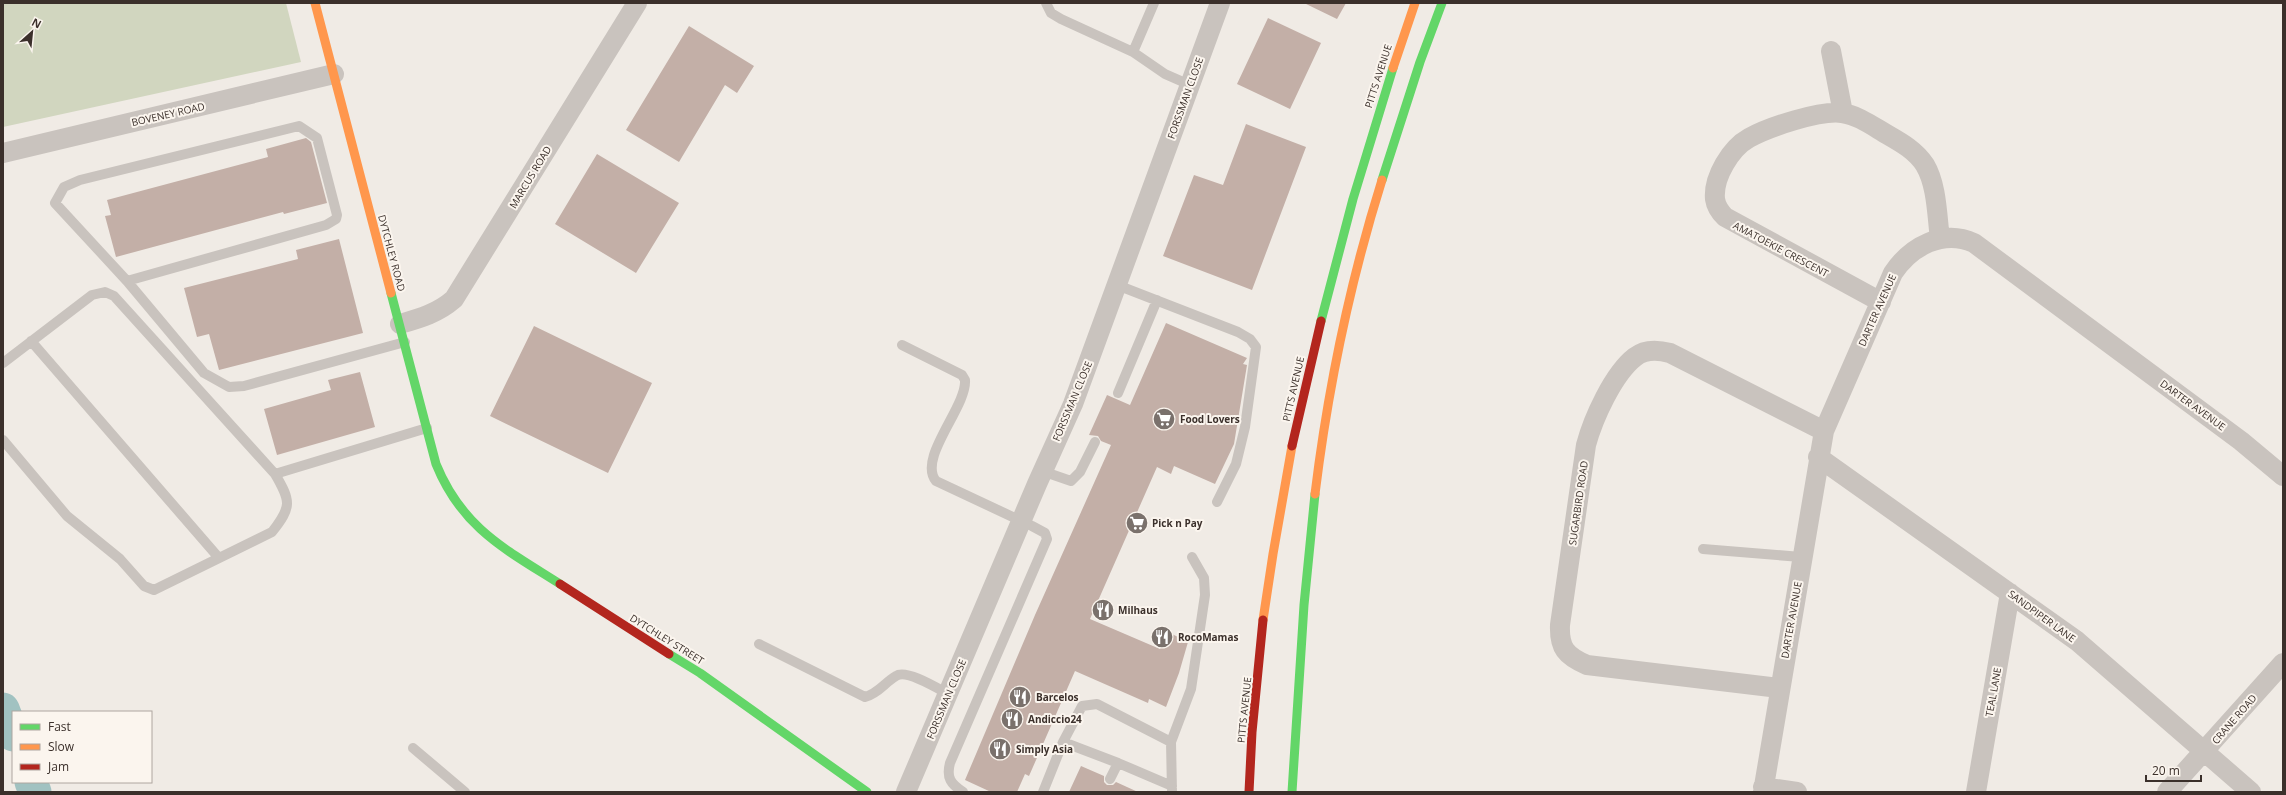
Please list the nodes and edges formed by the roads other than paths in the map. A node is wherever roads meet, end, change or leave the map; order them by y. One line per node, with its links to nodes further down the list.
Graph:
1 (315, 3): 10 (main road, DYTCHLEY ROAD)
2 (637, 3): 19 (street, MARCUS ROAD)
3 (1046, 3): 9 (lane)
4 (1154, 3): 9 (lane)
5 (1220, 3): 11 (street, FORSSMAN CLOSE)
6 (1415, 3): 48 (main road, PITTS AVENUE)
7 (1442, 3): 62 (main road)
8 (1831, 51): 12 (street)
9 (1133, 52): 11 (lane)
10 (334, 74): 13 (street, BOVENEY ROAD); 19 (main road, DYTCHLEY ROAD)
11 (1190, 85): 16 (street, FORSSMAN CLOSE)
12 (1844, 113): 14 (street, AMATOEKIE CRESCENT); 18 (street, AMATOEKIE CRESCENT)
13 (3, 153)
14 (1940, 239): 18 (street, DARTER AVENUE); 31 (street, DARTER AVENUE)
15 (127, 281): 15 (lane); 19 (lane)
16 (1117, 285): 17 (lane); 29 (street, FORSSMAN CLOSE)
17 (1157, 300): 23 (lane); 32 (lane)
18 (1881, 302): 25 (street, DARTER AVENUE)
19 (402, 333): 24 (main road, DYTCHLEY ROAD)
20 (31, 341): 22 (lane); 30 (lane); 38 (lane)
21 (902, 345): 34 (lane)
22 (3, 363)
23 (1118, 393)
24 (427, 428): 30 (lane); 33 (main road, DYTCHLEY ROAD)
25 (1824, 431): 28 (street, DARTER AVENUE); 42 (street, SUGARBIRD ROAD)
26 (3, 440): 38 (lane)
27 (1095, 442): 29 (lane)
28 (1818, 457): 37 (street, DARTER AVENUE); 39 (street, SANDPIPER LANE)
29 (1042, 471): 34 (street, FORSSMAN CLOSE)
30 (275, 474): 38 (lane)
31 (2283, 476)
32 (1217, 502)
33 (456, 505): 55 (main road, DYTCHLEY STREET)
34 (1021, 521): 43 (street, FORSSMAN CLOSE); 58 (lane)
35 (1703, 549): 37 (lane)
36 (1192, 557): 45 (lane)
37 (1801, 557): 42 (street, DARTER AVENUE)
38 (219, 558)
39 (2010, 593): 47 (street, SANDPIPER LANE); 64 (street, TEAL LANE)
40 (759, 644): 43 (lane)
41 (2283, 663): 47 (street, CRANE ROAD)
42 (1779, 688): 53 (street, DARTER AVENUE)
43 (948, 694): 50 (street, FORSSMAN CLOSE)
44 (1063, 742): 45 (lane); 49 (lane); 59 (lane)
45 (1171, 742): 52 (lane)
46 (413, 748): 54 (lane)
47 (2204, 752): 65 (street, CRANE ROAD); 66 (street, SANDPIPER LANE)
48 (1250, 755): 60 (main road); 61 (main road, PITTS AVENUE)
49 (1118, 763): 51 (lane); 52 (lane)
50 (917, 768): 56 (street, FORSSMAN CLOSE); 57 (street)
51 (1110, 779)
52 (1172, 789)
53 (1763, 789): 63 (street)
54 (465, 792)
55 (868, 792)
56 (906, 792)
57 (919, 792)
58 (963, 792)
59 (1043, 792)
60 (1243, 792)
61 (1249, 792)
62 (1292, 792)
63 (1797, 792)
64 (1976, 792)
65 (2167, 792)
66 (2251, 792)

